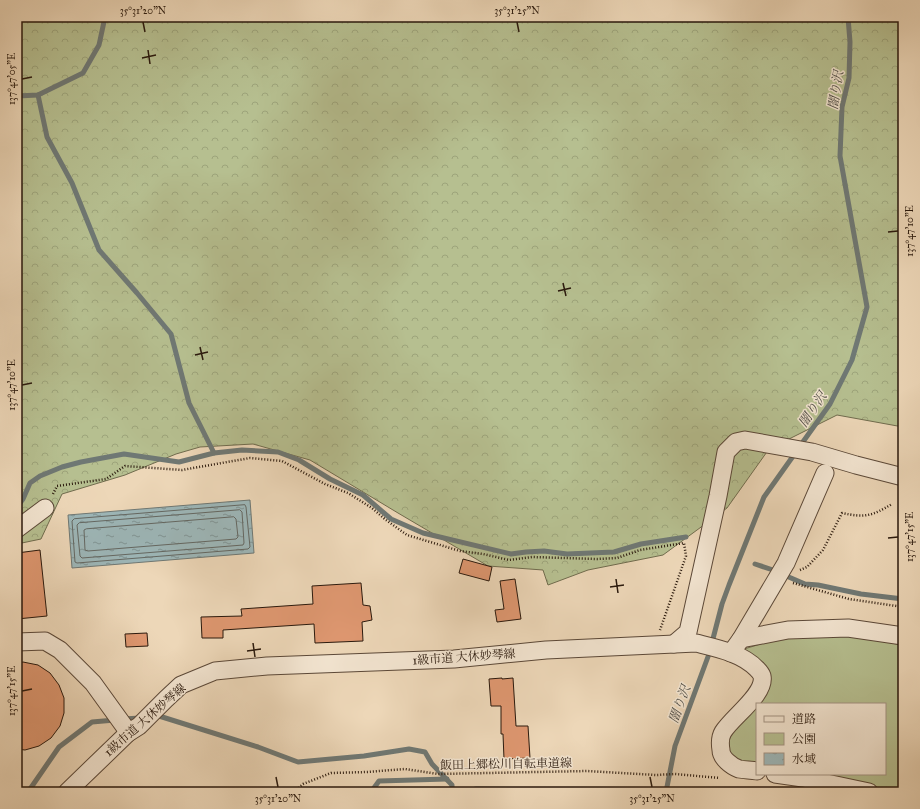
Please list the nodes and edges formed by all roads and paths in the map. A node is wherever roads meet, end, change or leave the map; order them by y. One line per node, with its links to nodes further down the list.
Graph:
1 (825, 473): 7 (street)
2 (903, 477): 12 (street)
3 (892, 504): 6 (path)
4 (45, 508): 5 (street); 13 (path)
5 (17, 529)
6 (817, 555)
7 (777, 578): 8 (path); 10 (street)
8 (903, 607)
9 (903, 636): 10 (street)
10 (741, 639): 14 (street)
11 (17, 642): 15 (street)
12 (674, 644): 13 (street, 1級市道 大休妙琴線); 14 (street, 1級市道 大休妙琴線)
13 (650, 646): 15 (street, 1級市道 大休妙琴線)
14 (725, 651): 17 (street, 1級市道 大休妙琴線)
15 (130, 728): 21 (street, 1級市道 大休妙琴線)
16 (903, 760): 20 (path)
17 (756, 771)
18 (675, 774): 22 (path, 飯田上郷松川自転車道線)
19 (782, 775): 23 (street)
20 (903, 790)
21 (67, 792)
22 (294, 792)
23 (869, 792)

